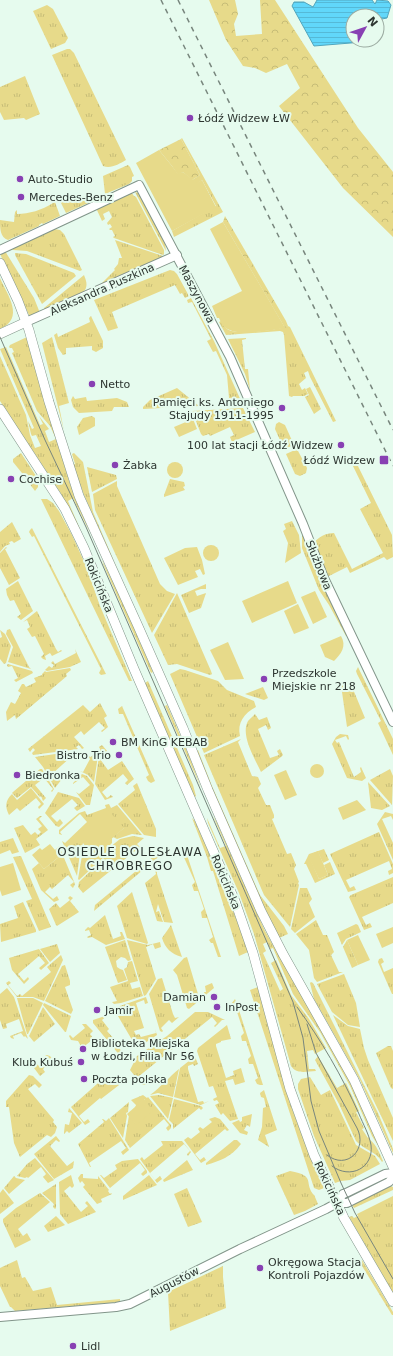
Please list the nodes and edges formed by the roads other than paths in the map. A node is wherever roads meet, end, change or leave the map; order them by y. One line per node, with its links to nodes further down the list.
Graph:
1 (0, 250): 2 (street, Maszynowa)
2 (177, 255): 4 (street, Aleksandra Puszkina); 6 (street, Maszynowa)
3 (0, 263): 4 (main road, Rokicińska)
4 (26, 322): 5 (main road); 9 (main road, Rokicińska)
5 (0, 334)
6 (251, 405): 8 (street, Służbowa)
7 (0, 409): 12 (main road, Rokicińska)
8 (393, 722)
9 (393, 1167)
10 (393, 1173): 12 (street, Augustów)
11 (393, 1177): 12 (street, Augustów)
12 (336, 1203): 13 (main road, Rokicińska); 14 (street, Augustów)
13 (393, 1302)
14 (0, 1317)

